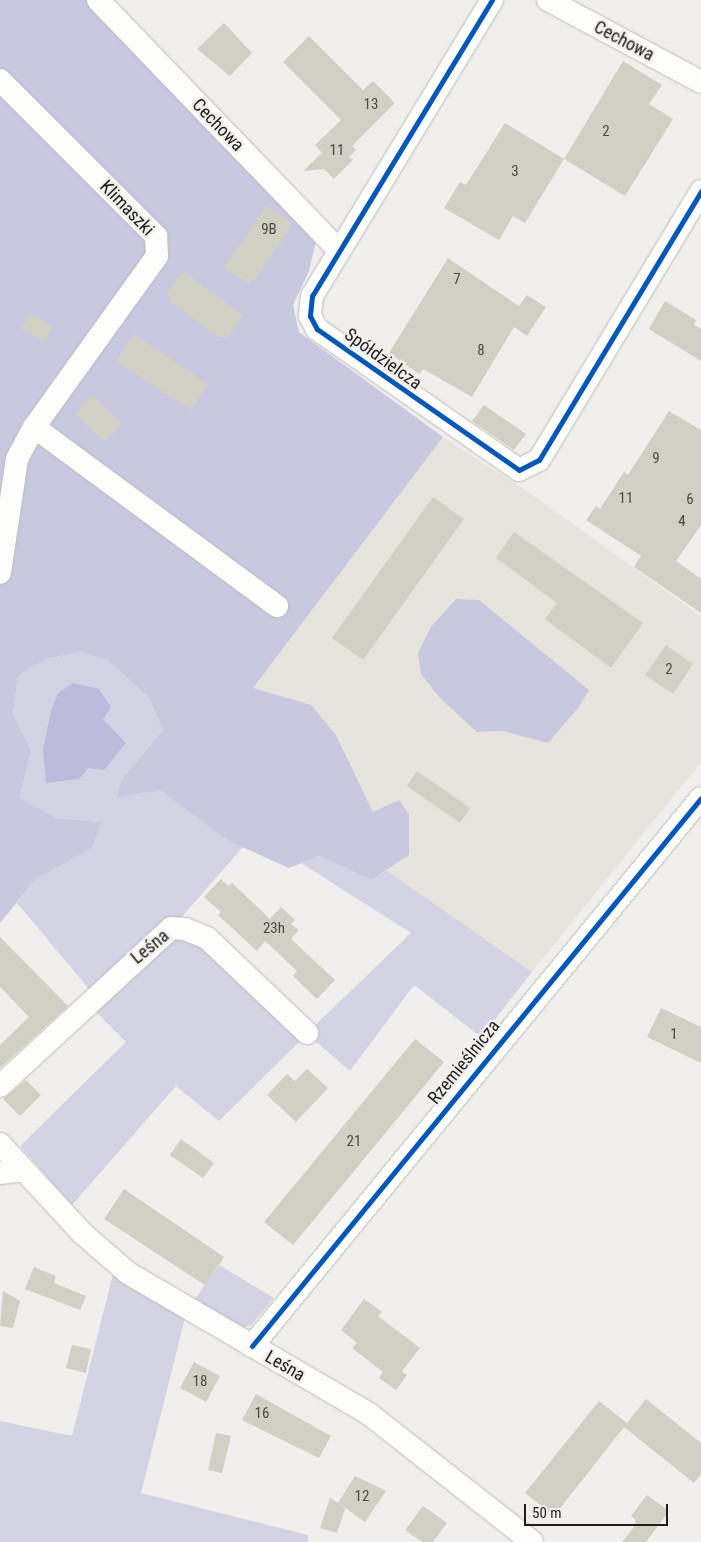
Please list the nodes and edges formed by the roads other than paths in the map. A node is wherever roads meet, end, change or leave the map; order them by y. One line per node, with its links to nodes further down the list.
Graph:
1 (98, 0): 7 (street, Cechowa)
2 (492, 0): 7 (street, Spółdzielcza)
3 (548, 0): 5 (street, Cechowa)
4 (0, 80): 8 (street, Klimaszki)
5 (701, 82)
6 (701, 192): 7 (street, Spółdzielcza)
7 (338, 249)
8 (34, 427): 9 (street, Klimaszki); 10 (street)
9 (0, 573)
10 (277, 606)
11 (701, 798): 17 (street, Rzemieślnicza)
12 (307, 1034): 13 (street, Leśna)
13 (0, 1086)
14 (0, 1144): 15 (street, Leśna)
15 (24, 1170): 16 (street); 17 (street, Leśna)
16 (0, 1173)
17 (252, 1346): 18 (street, Leśna)
18 (532, 1542)

